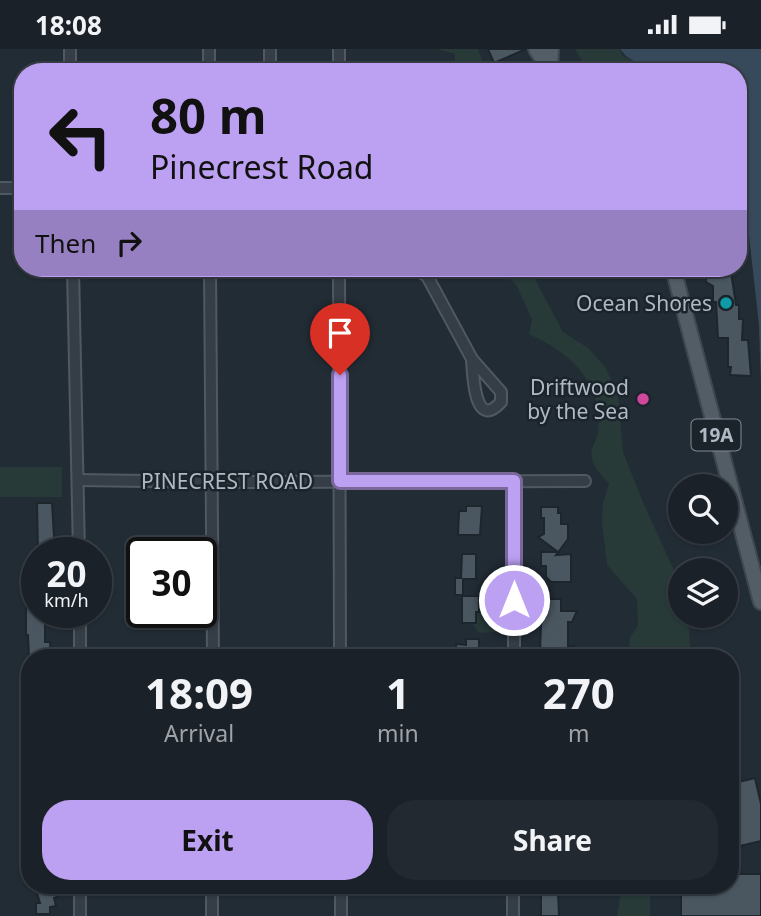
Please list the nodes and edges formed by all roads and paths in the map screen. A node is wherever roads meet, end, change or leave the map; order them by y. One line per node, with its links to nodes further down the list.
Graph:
1 (73, 277): 7 (street)
2 (210, 277): 11 (street)
3 (339, 277): 8 (street)
4 (429, 277): 6 (street)
5 (675, 277): 13 (main road, 19A)
6 (472, 359)
7 (79, 480): 11 (street, PINECREST ROAD); 12 (street)
8 (340, 481): 9 (street, PINECREST ROAD); 11 (street, PINECREST ROAD); 17 (street)
9 (514, 481): 10 (street, PINECREST ROAD); 18 (street)
10 (585, 481)
11 (213, 482): 16 (street)
12 (79, 537)
13 (761, 602)
14 (80, 628): 15 (street)
15 (80, 649)
16 (213, 649)
17 (340, 649)
18 (514, 649)
19 (80, 894): 23 (street)
20 (212, 894): 24 (street)
21 (341, 894): 25 (street)
22 (513, 894): 26 (street)
23 (80, 916)
24 (212, 916)
25 (341, 916)
26 (513, 916)

